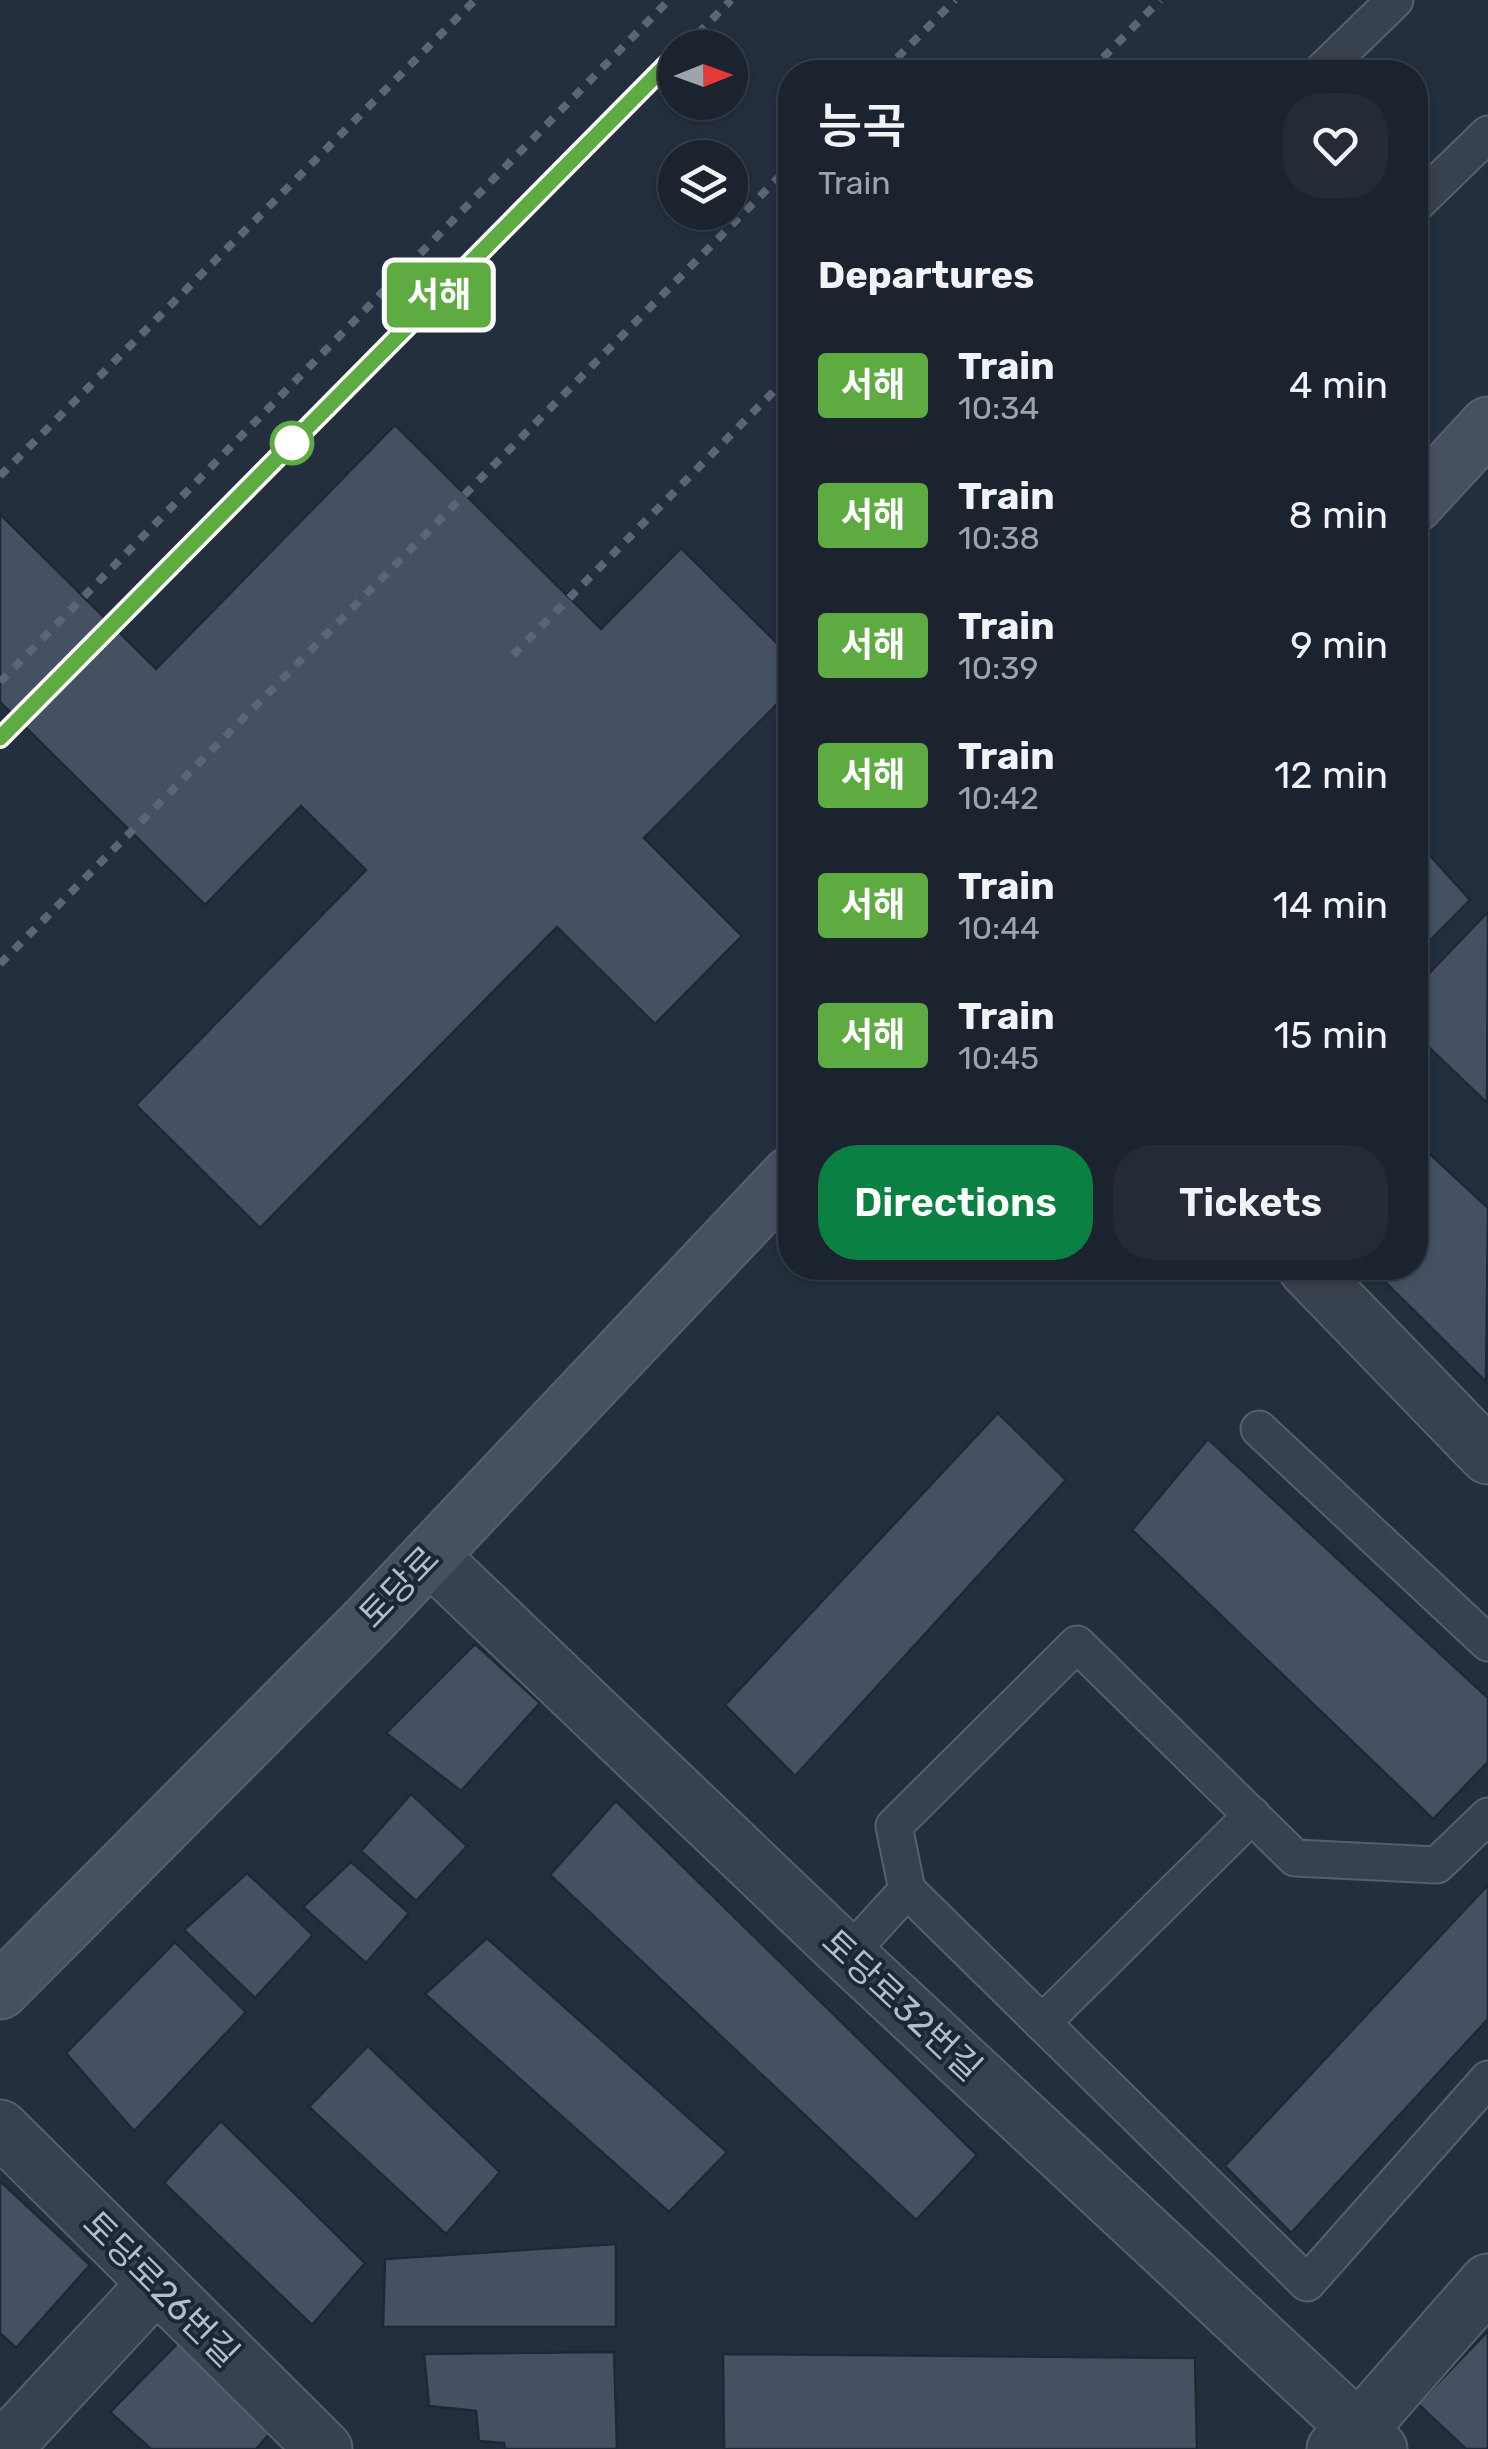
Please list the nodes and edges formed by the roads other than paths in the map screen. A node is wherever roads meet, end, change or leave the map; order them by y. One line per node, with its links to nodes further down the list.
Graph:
1 (1395, 0): 2 (lane)
2 (1333, 60)
3 (1488, 134): 4 (lane)
4 (1428, 192)
5 (1488, 425): 6 (main road)
6 (1428, 490)
7 (778, 1188): 11 (main road, 토당로)
8 (1318, 1280): 10 (street)
9 (1259, 1429): 12 (lane)
10 (1488, 1456)
11 (430, 1556): 16 (street, 토당로32번길); 17 (main road, 토당로)
12 (1488, 1643)
13 (1252, 1815): 14 (lane); 15 (lane); 18 (lane)
14 (1485, 1823)
15 (907, 1890): 16 (lane); 18 (lane)
16 (848, 1956): 23 (street, 토당로32번길)
17 (0, 1991)
18 (1042, 2023): 19 (lane)
19 (1488, 2080)
20 (0, 2128): 22 (street, 토당로26번길)
21 (1488, 2282): 23 (street)
22 (155, 2285): 24 (street); 25 (street, 토당로26번길)
23 (1358, 2442)
24 (3, 2449)
25 (324, 2449)

